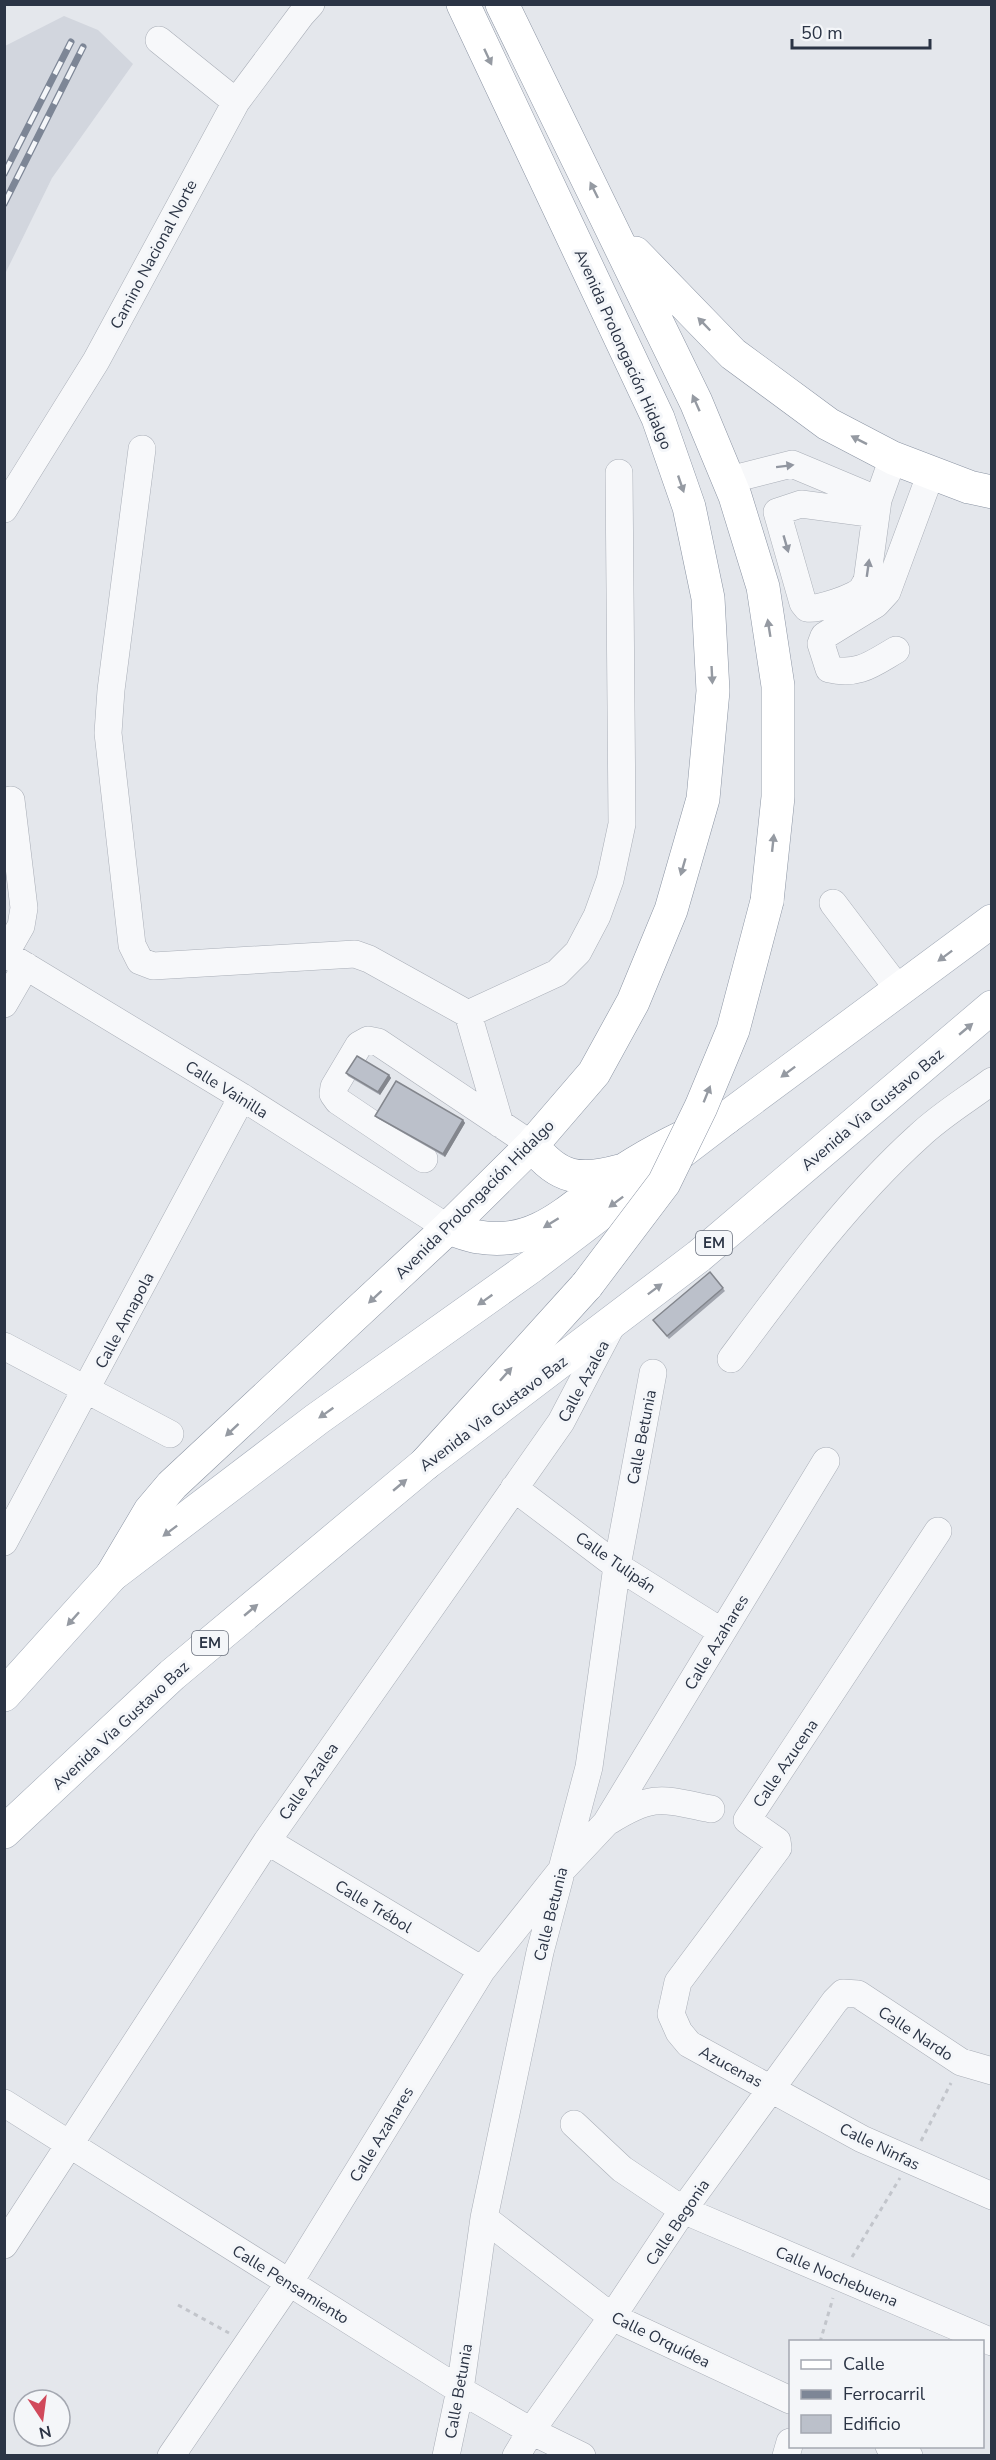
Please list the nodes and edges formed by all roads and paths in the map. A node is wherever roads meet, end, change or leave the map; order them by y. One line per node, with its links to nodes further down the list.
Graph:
1 (312, 4): 5 (street, Camino Nacional Norte)
2 (464, 4): 27 (main road, Avenida Prolongación Hidalgo, one-way to 27)
3 (502, 4): 6 (main road, one-way to 3)
4 (159, 40): 5 (street)
5 (236, 102): 13 (street, Camino Nacional Norte)
6 (615, 232): 8 (main road, one-way to 6); 11 (main road, one-way to 6)
7 (142, 449): 22 (street)
8 (893, 458): 9 (main road); 11 (street, one-way to 8)
9 (931, 472): 12 (main road); 14 (street)
10 (619, 473): 22 (street)
11 (729, 480): 38 (main road, one-way to 11, bridge)
12 (992, 492)
13 (4, 509)
14 (896, 650)
15 (11, 800): 18 (street)
16 (833, 903): 19 (street)
17 (992, 921): 19 (main road, one-way to 19)
18 (12, 958): 20 (street); 24 (street, Calle Vainilla)
19 (898, 990): 25 (main road, one-way to 25)
20 (4, 1004)
21 (992, 1007): 31 (main road, Avenida Via Gustavo Baz / EM, one-way to 21)
22 (468, 1014): 26 (street)
23 (992, 1081): 33 (street)
24 (242, 1097): 29 (street, Calle Vainilla); 35 (street, Calle Amapola)
25 (726, 1118): 28 (main road); 43 (main road, one-way to 43)
26 (501, 1124): 27 (street); 29 (street)
27 (532, 1145): 28 (main road); 30 (main road, Avenida Prolongación Hidalgo)
28 (621, 1171): 30 (main road, one-way to 30)
29 (399, 1197): 30 (street, Calle Vainilla)
30 (448, 1228): 43 (main road, Avenida Prolongación Hidalgo, one-way to 43)
31 (615, 1320): 38 (main road, Avenida Via Gustavo Baz / EM); 39 (street, Calle Azalea)
32 (4, 1346): 35 (street)
33 (731, 1359)
34 (653, 1373): 42 (street, Calle Betunia)
35 (87, 1389): 36 (street); 41 (street, Calle Amapola)
36 (170, 1434)
37 (826, 1461): 44 (street, Calle Azahares)
38 (425, 1464): 48 (main road, Avenida Via Gustavo Baz / EM, one-way to 38)
39 (514, 1488): 42 (street, Calle Tulipán); 49 (street, Calle Azalea)
40 (938, 1532): 53 (street, Calle Azucena)
41 (4, 1542)
42 (617, 1566): 44 (street, Calle Tulipán); 50 (street, Calle Betunia)
43 (112, 1575): 45 (main road, one-way to 45)
44 (722, 1632): 47 (street, Calle Azahares)
45 (4, 1695)
46 (711, 1809): 47 (street, Calle Azahares)
47 (606, 1823): 50 (street, Calle Azahares)
48 (4, 1832)
49 (267, 1841): 51 (street, Calle Trébol); 58 (street, Calle Azalea)
50 (560, 1872): 51 (street, Calle Azahares); 61 (street, Calle Betunia)
51 (482, 1970): 64 (street, Calle Azahares)
52 (843, 1993): 54 (street, Calle Nardo); 55 (street, Calle Begonia)
53 (671, 2014): 55 (street, Azucenas)
54 (992, 2071)
55 (773, 2089): 59 (street, Calle Ninfas); 60 (street, Calle Begonia)
56 (4, 2103): 58 (street, Calle Pensamiento)
57 (574, 2124): 60 (street, Calle Nochebuena)
58 (72, 2144): 62 (street, Calle Azalea); 64 (street, Calle Pensamiento)
59 (992, 2196)
60 (683, 2210): 63 (street, Calle Nochebuena); 66 (street, Calle Begonia)
61 (484, 2218): 66 (street, Calle Orquídea); 70 (street, Calle Betunia)
62 (4, 2246)
63 (839, 2277): 67 (path); 68 (street, Calle Nochebuena)
64 (289, 2283): 69 (street, Calle Azahares); 70 (street, Calle Pensamiento)
65 (178, 2305): 69 (path)
66 (612, 2318): 71 (street, Calle Orquídea); 72 (street, Calle Begonia)
67 (821, 2340)
68 (992, 2342)
69 (248, 2343): 74 (street, Calle Azahares)
70 (460, 2390): 72 (street, Calle Pensamiento); 75 (street, Calle Betunia)
71 (789, 2400)
72 (531, 2431): 76 (street, Calle Begonia); 77 (street, Calle Pensamiento)
73 (893, 2448): 78 (street)
74 (171, 2456)
75 (446, 2456)
76 (516, 2456)
77 (582, 2456)
78 (909, 2456)

